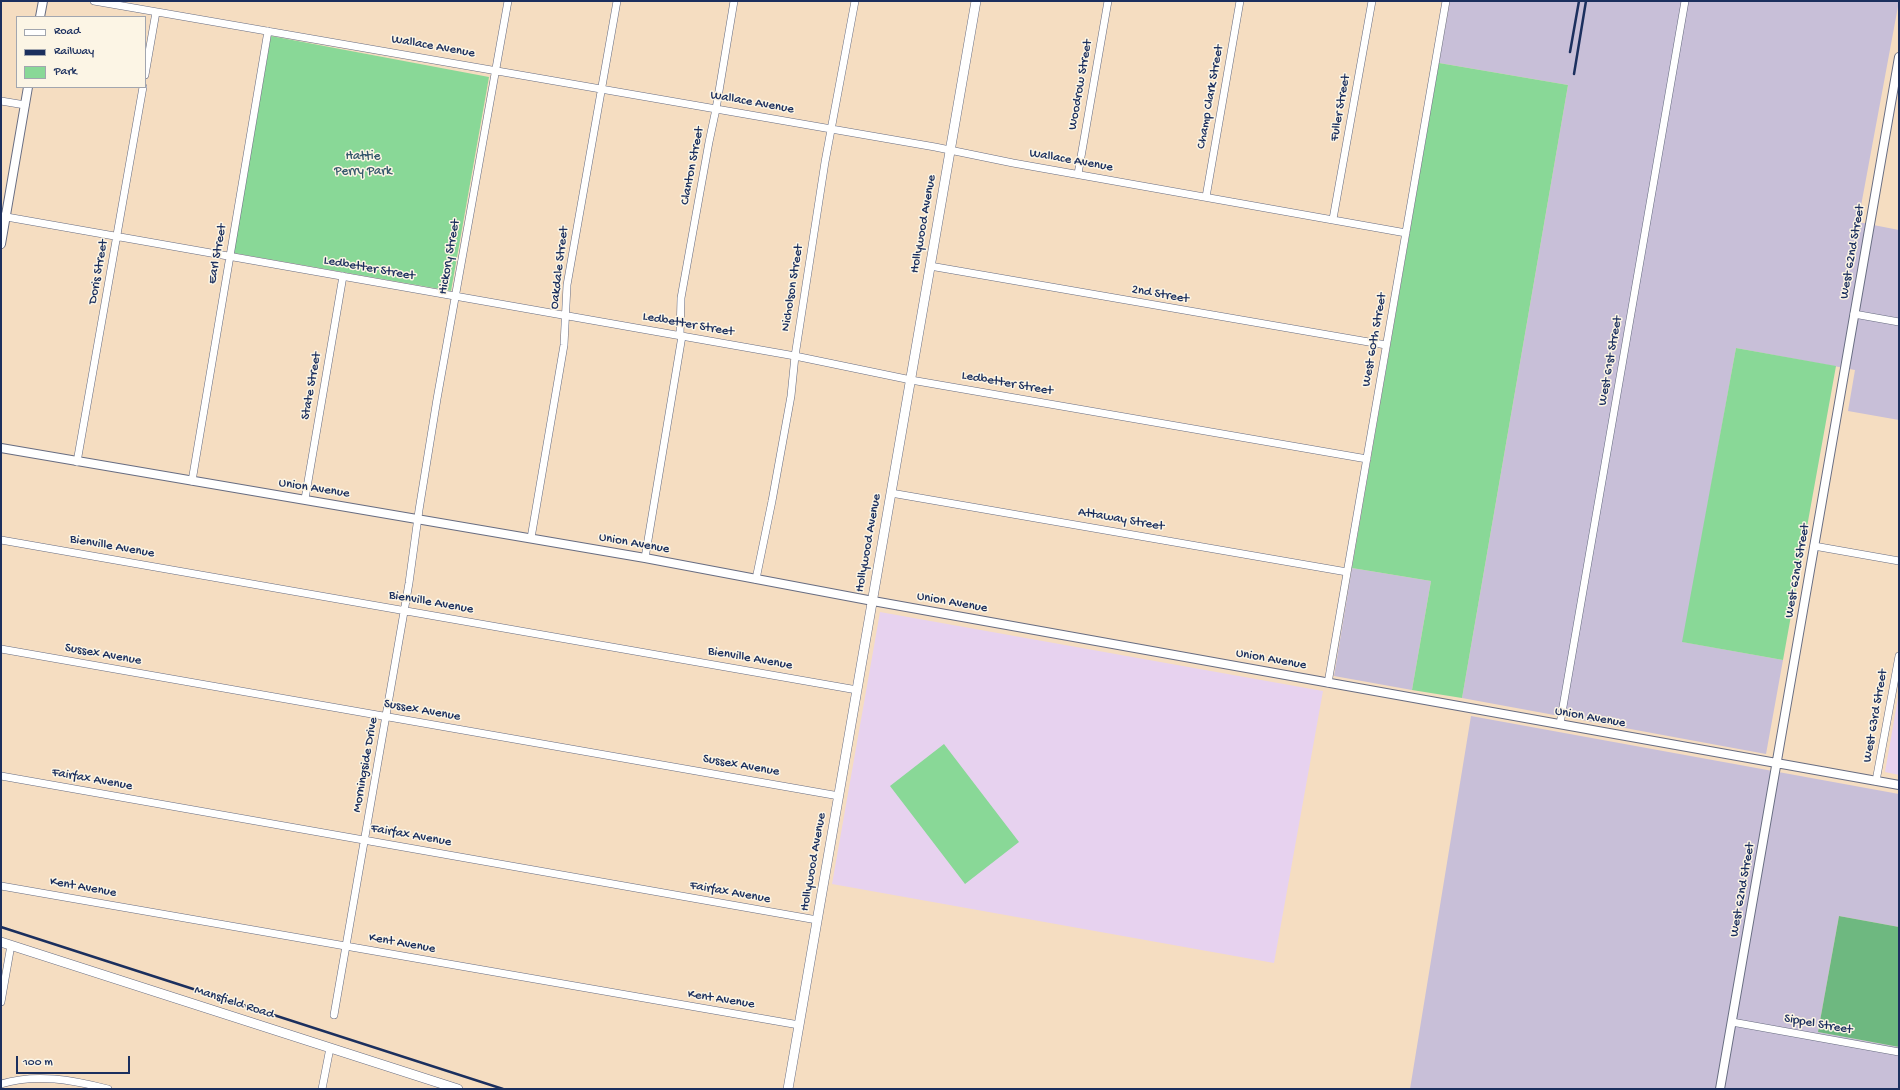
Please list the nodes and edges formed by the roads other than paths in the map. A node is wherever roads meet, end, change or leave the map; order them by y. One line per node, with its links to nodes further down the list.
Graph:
1 (43, 1): 14 (street)
2 (94, 1): 13 (street, Wallace Avenue)
3 (508, 1): 18 (street, Hickory Street)
4 (617, 1): 21 (street, Oakdale Street)
5 (734, 1): 24 (street, Clanton Street)
6 (855, 1): 25 (street, Nicholson Street)
7 (976, 1): 26 (main road, Hollywood Avenue)
8 (1108, 1): 27 (street, Woodrow Street)
9 (1240, 1): 28 (street, Champ Clark Street)
10 (1372, 1): 30 (street, Fuller Street)
11 (1446, 1): 31 (street, West 60th Street)
12 (1685, 1): 66 (street, West 61st Street)
13 (156, 12): 15 (street, Wallace Avenue); 17 (street)
14 (40, 16)
15 (268, 31): 18 (street, Wallace Avenue); 34 (street, Earl Street)
16 (1899, 57): 38 (street, West 62nd Street)
17 (146, 69)
18 (495, 70): 21 (street, Wallace Avenue); 37 (street, Hickory Street)
19 (28, 88): 23 (street)
20 (143, 88): 32 (street, Doris Street)
21 (602, 90): 24 (street, Wallace Avenue); 39 (street, Oakdale Street)
22 (1, 101): 23 (street)
23 (25, 105): 29 (street)
24 (716, 109): 25 (street, Wallace Avenue); 41 (street, Clanton Street)
25 (832, 129): 26 (street, Wallace Avenue); 43 (street, Nicholson Street)
26 (950, 150): 27 (street, Wallace Avenue); 35 (main road, Hollywood Avenue)
27 (1078, 174): 28 (street, Wallace Avenue)
28 (1206, 197): 30 (street, Wallace Avenue)
29 (3, 216): 32 (street, Ledbetter Street); 33 (street)
30 (1333, 219): 31 (street, Wallace Avenue)
31 (1406, 232): 42 (street, West 60th Street)
32 (117, 236): 34 (street, Ledbetter Street); 47 (street, Doris Street)
33 (1, 244)
34 (230, 256): 36 (street, Ledbetter Street); 48 (street, Earl Street)
35 (930, 266): 42 (street, 2nd Street); 44 (main road, Hollywood Avenue)
36 (343, 276): 37 (street, Ledbetter Street); 50 (street, State Street)
37 (456, 296): 39 (street, Ledbetter Street); 51 (street, Hickory Street)
38 (1854, 314): 40 (street); 54 (street, West 62nd Street)
39 (566, 315): 41 (street, Ledbetter Street); 52 (street, Oakdale Street)
40 (1899, 322)
41 (681, 336): 43 (street, Ledbetter Street); 55 (street, Clanton Street)
42 (1386, 346): 46 (street, West 60th Street)
43 (795, 356): 44 (street, Ledbetter Street); 58 (street, Nicholson Street)
44 (911, 380): 46 (street, Ledbetter Street); 49 (main road, Hollywood Avenue)
45 (1, 448): 47 (street, Union Avenue)
46 (1366, 459): 57 (street, West 60th Street)
47 (77, 462): 48 (street, Union Avenue)
48 (192, 480): 50 (street, Union Avenue)
49 (891, 493): 57 (street, Attaway Street); 59 (main road, Hollywood Avenue)
50 (305, 499): 51 (street, Union Avenue)
51 (418, 518): 52 (street, Union Avenue); 60 (street, Morningside Drive)
52 (531, 538): 55 (street, Union Avenue)
53 (1, 540): 60 (street, Bienville Avenue)
54 (1814, 546): 56 (street); 67 (street, West 62nd Street)
55 (644, 558): 58 (street, Union Avenue)
56 (1899, 561)
57 (1347, 572): 63 (street, West 60th Street)
58 (756, 579): 59 (street, Union Avenue)
59 (873, 601): 63 (street, Union Avenue); 64 (main road, Hollywood Avenue)
60 (404, 610): 64 (street, Bienville Avenue); 65 (street, Morningside Drive)
61 (1, 649): 65 (street, Sussex Avenue)
62 (1899, 656): 69 (street, West 63rd Street)
63 (1328, 683): 66 (street, Union Avenue)
64 (857, 690): 71 (main road, Hollywood Avenue)
65 (387, 717): 71 (street, Sussex Avenue); 72 (street, Morningside Drive)
66 (1560, 724): 67 (street, Union Avenue)
67 (1777, 763): 69 (street, Union Avenue); 80 (street, West 62nd Street)
68 (1, 776): 72 (street, Fairfax Avenue)
69 (1876, 781): 70 (street, Union Avenue)
70 (1899, 785)
71 (839, 796): 74 (main road, Hollywood Avenue)
72 (365, 840): 74 (street, Fairfax Avenue); 77 (street, Morningside Drive)
73 (1, 886): 77 (street, Kent Avenue)
74 (817, 920): 81 (main road, Hollywood Avenue)
75 (1, 942): 76 (main road, Mansfield Road)
76 (11, 945): 78 (street); 82 (main road, Mansfield Road)
77 (346, 947): 79 (street, Morningside Drive); 81 (street, Kent Avenue)
78 (1, 1002)
79 (334, 1015)
80 (1732, 1022): 83 (street, Sippel Street); 90 (street, West 62nd Street)
81 (799, 1025): 89 (main road, Hollywood Avenue)
82 (330, 1048): 87 (street); 88 (main road, Mansfield Road)
83 (1899, 1052)
84 (1, 1084): 85 (street)
85 (90, 1087): 86 (street)
86 (108, 1089)
87 (322, 1089)
88 (458, 1089)
89 (788, 1089)
90 (1720, 1089)

